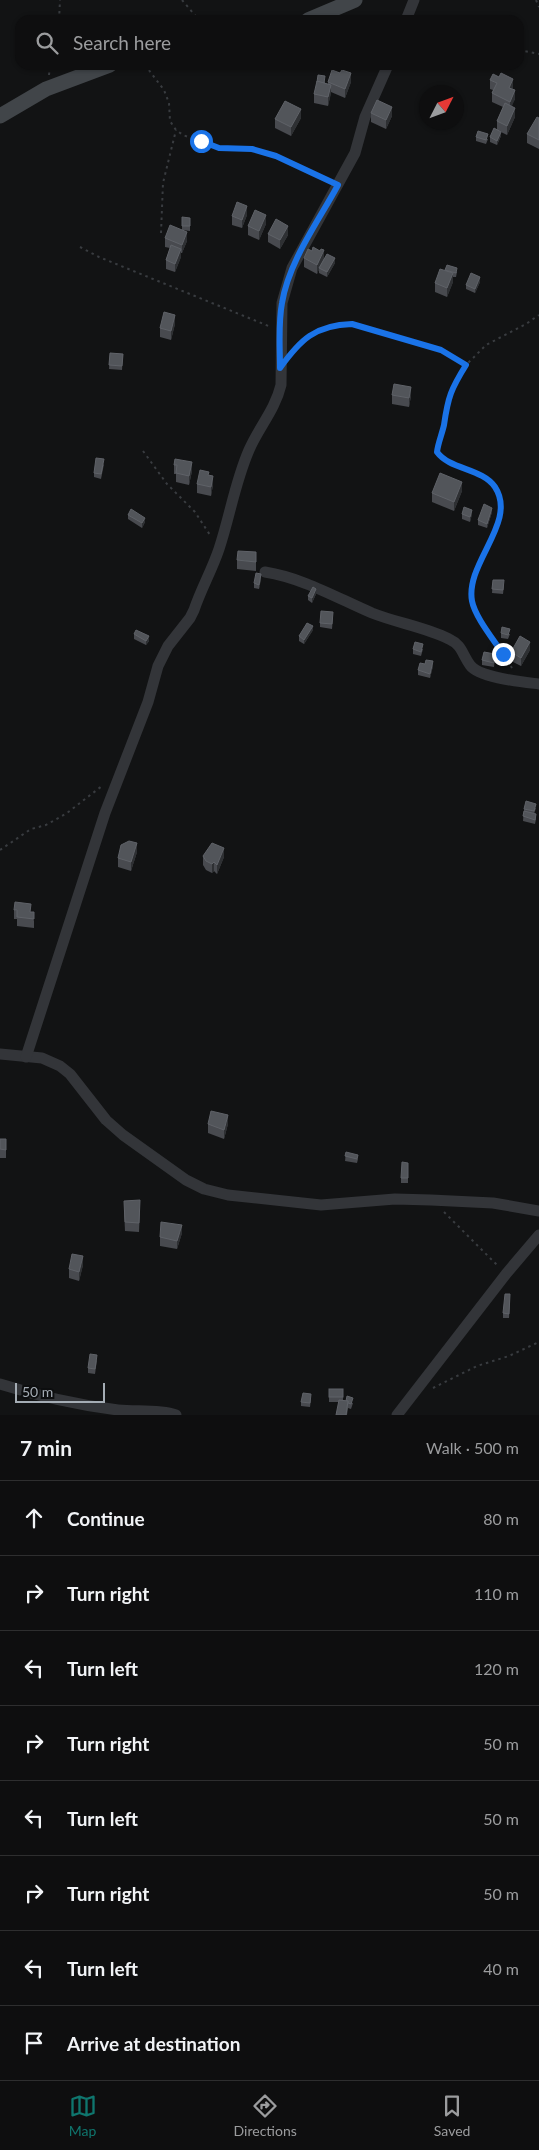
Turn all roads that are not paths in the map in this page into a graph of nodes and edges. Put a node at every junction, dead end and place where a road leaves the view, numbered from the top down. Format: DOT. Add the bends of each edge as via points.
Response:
graph roads {
  1 [pos="354,0"];
  2 [pos="414,0"];
  3 [pos="320,15"];
  4 [pos="408,15"];
  5 [pos="97,70"];
  6 [pos="386,70"];
  7 [pos="0,116"];
  8 [pos="265,572"];
  9 [pos="539,684"];
  10 [pos="0,1054"];
  11 [pos="26,1057"];
  12 [pos="539,1211"];
  13 [pos="539,1236"];
  14 [pos="0,1384"];
  15 [pos="176,1415"];
  16 [pos="397,1415"];
  1 -- 3 [label="main road"];
  2 -- 4 [label="street"];
  5 -- 7 [label="main road" via="46,89"];
  6 -- 11 [label="street" via="365,117 355,153 292,268 282,303 278,395 243,465 219,551 190,618 168,646 158,666 148,702 105,813"];
  8 -- 9 [label="street" via="285,575 372,612 450,639 475,669 501,678"];
  10 -- 11 [label="street"];
  11 -- 12 [label="street" via="42,1058 60,1066 123,1135 204,1189 228,1195 321,1205 395,1199 493,1204"];
  13 -- 16 [label="street"];
  14 -- 15 [label="street" via="61,1400 118,1410"];
}
